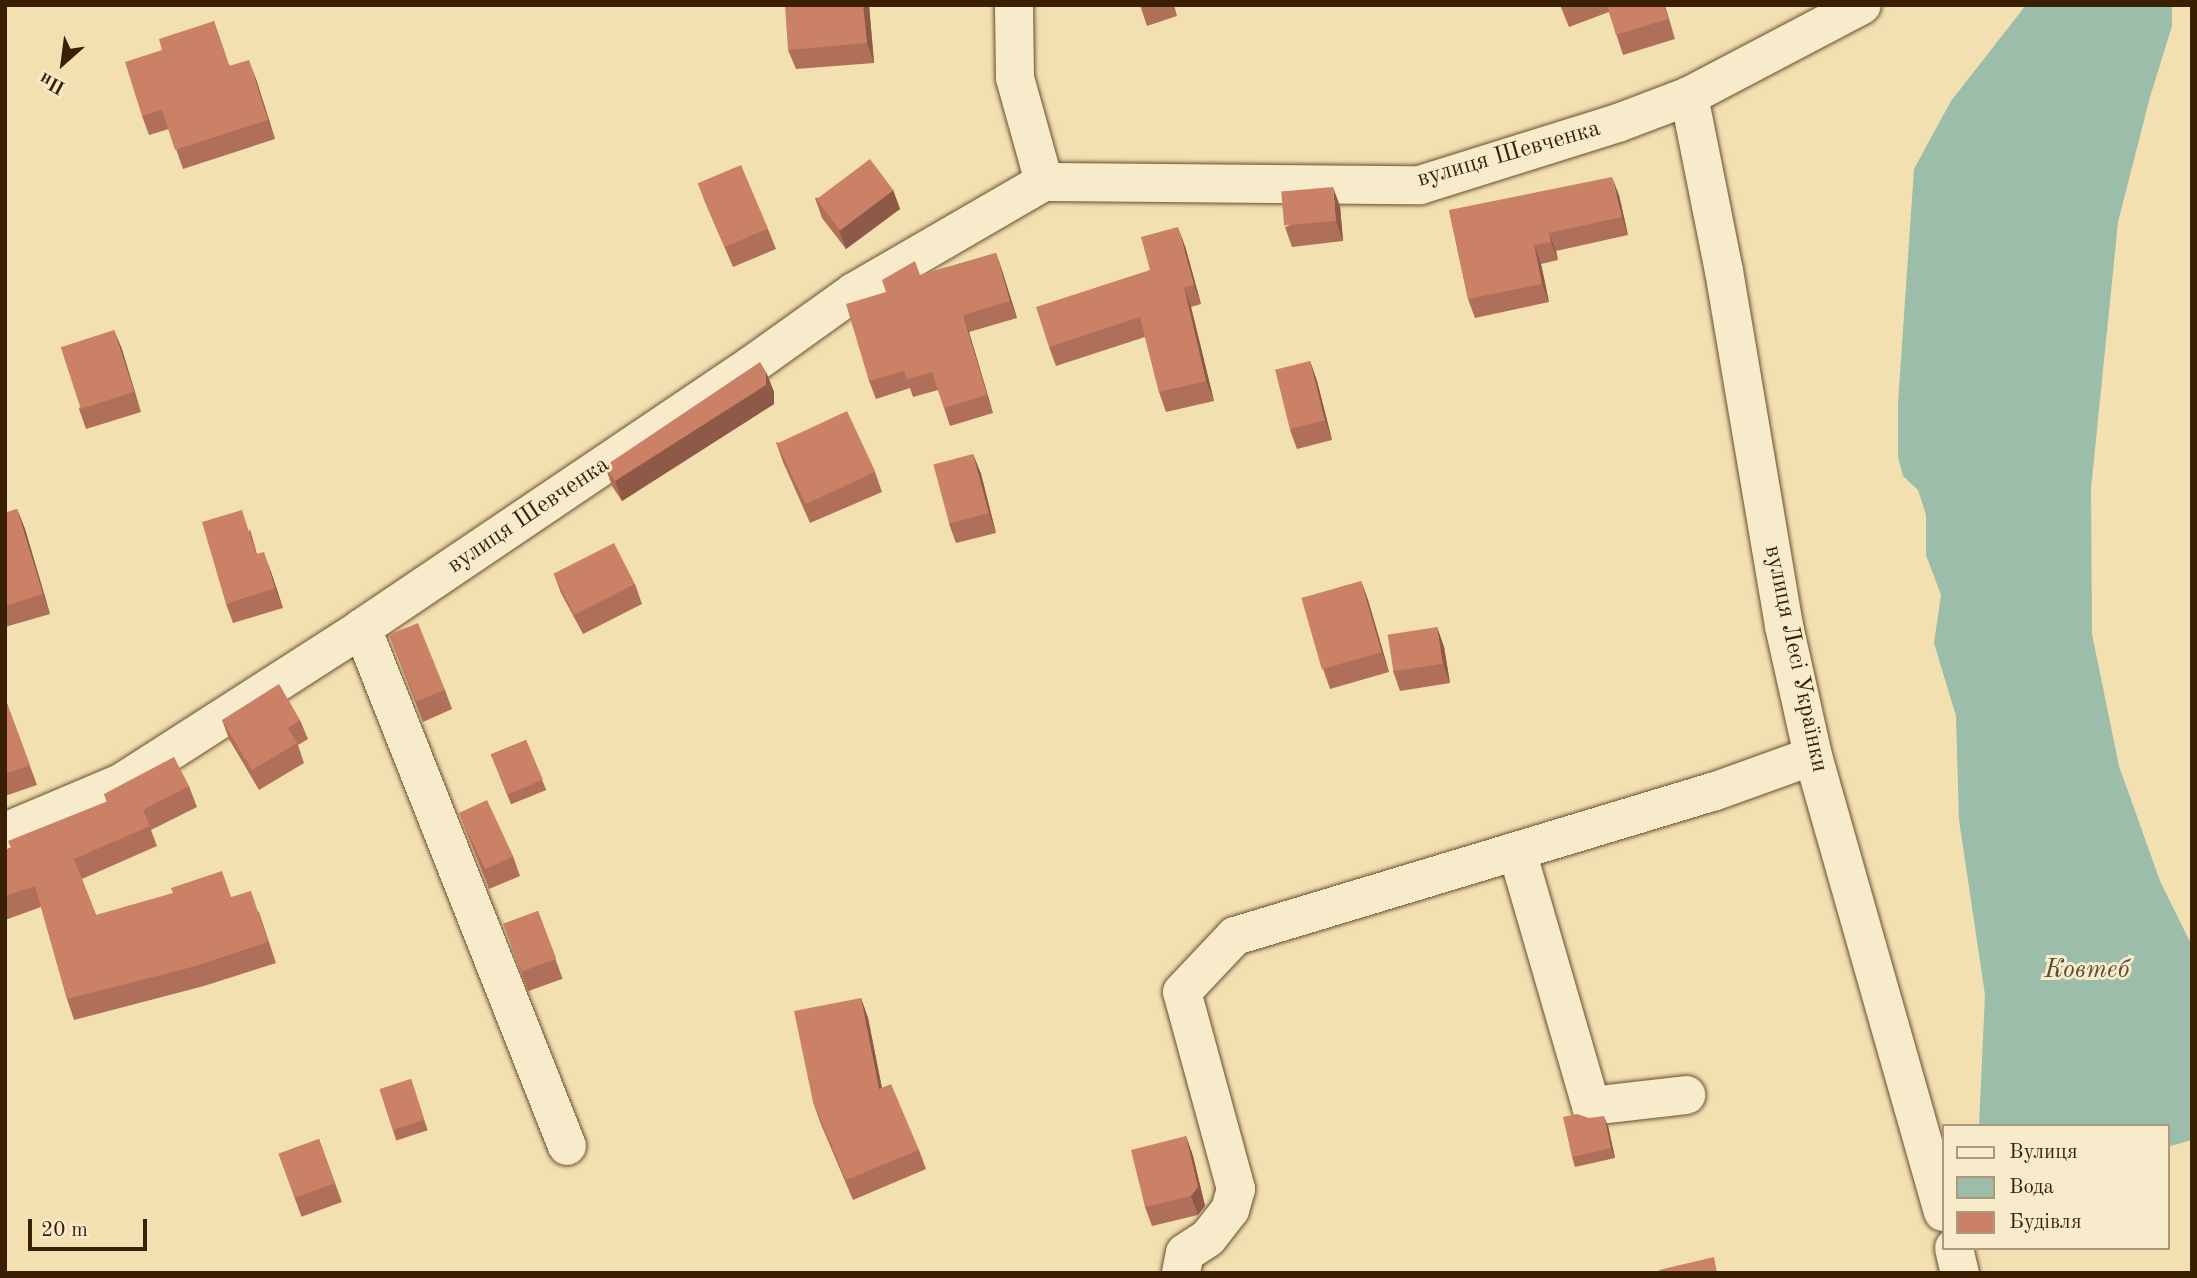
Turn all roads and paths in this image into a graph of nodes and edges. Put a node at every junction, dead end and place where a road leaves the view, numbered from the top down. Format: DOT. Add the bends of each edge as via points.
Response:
graph roads {
  1 [pos="1014,5"];
  2 [pos="1862,5"];
  3 [pos="1689,96"];
  4 [pos="1044,183"];
  5 [pos="362,628"];
  6 [pos="1813,756"];
  7 [pos="5,832"];
  8 [pos="1517,850"];
  9 [pos="1686,1095"];
  10 [pos="567,1146"];
  11 [pos="1941,1205"];
  12 [pos="1954,1250"];
  13 [pos="1181,1273"];
  14 [pos="1960,1273"];
  1 -- 4 [label="street" via="1015,78"];
  2 -- 3 [label="street, вулиця Шевченка"];
  3 -- 4 [label="street, вулиця Шевченка" via="1420,185"];
  3 -- 6 [label="street, вулиця Лесі Українки" via="1724,271 1784,626"];
  4 -- 5 [label="street, вулиця Шевченка" via="853,292"];
  5 -- 7 [label="street, вулиця Шевченка" via="121,783"];
  5 -- 10 [label="street"];
  6 -- 8 [label="street" via="1713,792"];
  6 -- 11 [label="street, вулиця Лесі Українки"];
  8 -- 9 [label="street" via="1591,1106"];
  8 -- 13 [label="street" via="1235,936 1182,992 1237,1189 1230,1210 1208,1238 1185,1253"];
  12 -- 14 [label="street"];
}
